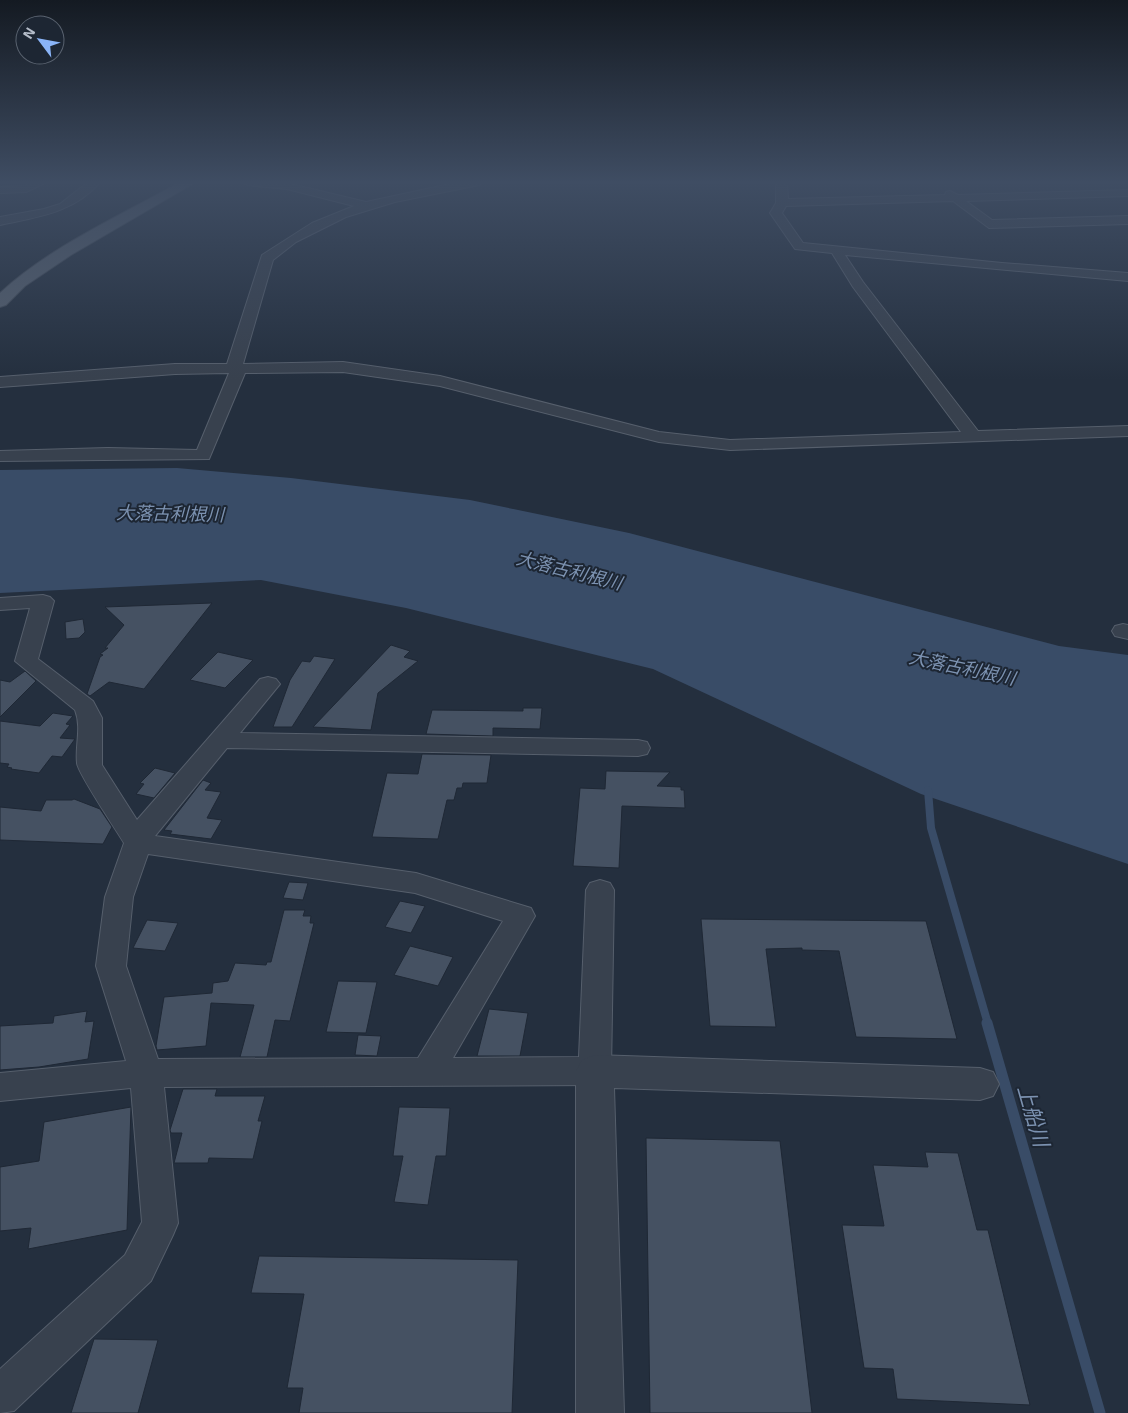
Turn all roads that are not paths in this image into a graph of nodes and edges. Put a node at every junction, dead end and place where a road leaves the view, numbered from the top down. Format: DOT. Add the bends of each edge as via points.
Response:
graph roads {
  1 [pos="73,248"];
  2 [pos="279,248"];
  3 [pos="816,248"];
  4 [pos="836,250"];
  5 [pos="1128,277"];
  6 [pos="0,302"];
  7 [pos="235,369"];
  8 [pos="0,382"];
  9 [pos="1128,431"];
  10 [pos="973,436"];
  11 [pos="0,456"];
  12 [pos="0,604"];
  13 [pos="268,684"];
  14 [pos="220,740"];
  15 [pos="638,748"];
  16 [pos="138,843"];
  17 [pos="600,890"];
  18 [pos="595,1071"];
  19 [pos="427,1072"];
  20 [pos="146,1073"];
  21 [pos="980,1084"];
  22 [pos="0,1087"];
  23 [pos="0,1397"];
  24 [pos="600,1413"];
  1 -- 6 [label="main road" via="20,283"];
  2 -- 7 [label="street" via="267,258"];
  3 -- 4 [label="street"];
  4 -- 5 [label="street"];
  4 -- 10 [label="street"];
  7 -- 8 [label="street" via="175,369"];
  7 -- 10 [label="street" via="343,367 440,381 659,437 701,444"];
  7 -- 11 [label="street" via="203,455"];
  9 -- 10 [label="street"];
  12 -- 16 [label="street" via="43,601 26,661 85,706 91,726 89,765"];
  13 -- 14 [label="street"];
  14 -- 15 [label="street"];
  14 -- 16 [label="street" via="146,827"];
  16 -- 19 [label="street" via="416,883 521,916"];
  16 -- 20 [label="street" via="119,897 111,966"];
  17 -- 18 [label="street"];
  18 -- 19 [label="street"];
  18 -- 21 [label="street"];
  18 -- 24 [label="street"];
  19 -- 20 [label="street"];
  20 -- 22 [label="street"];
  20 -- 23 [label="street" via="160,1223 138,1268"];
}
